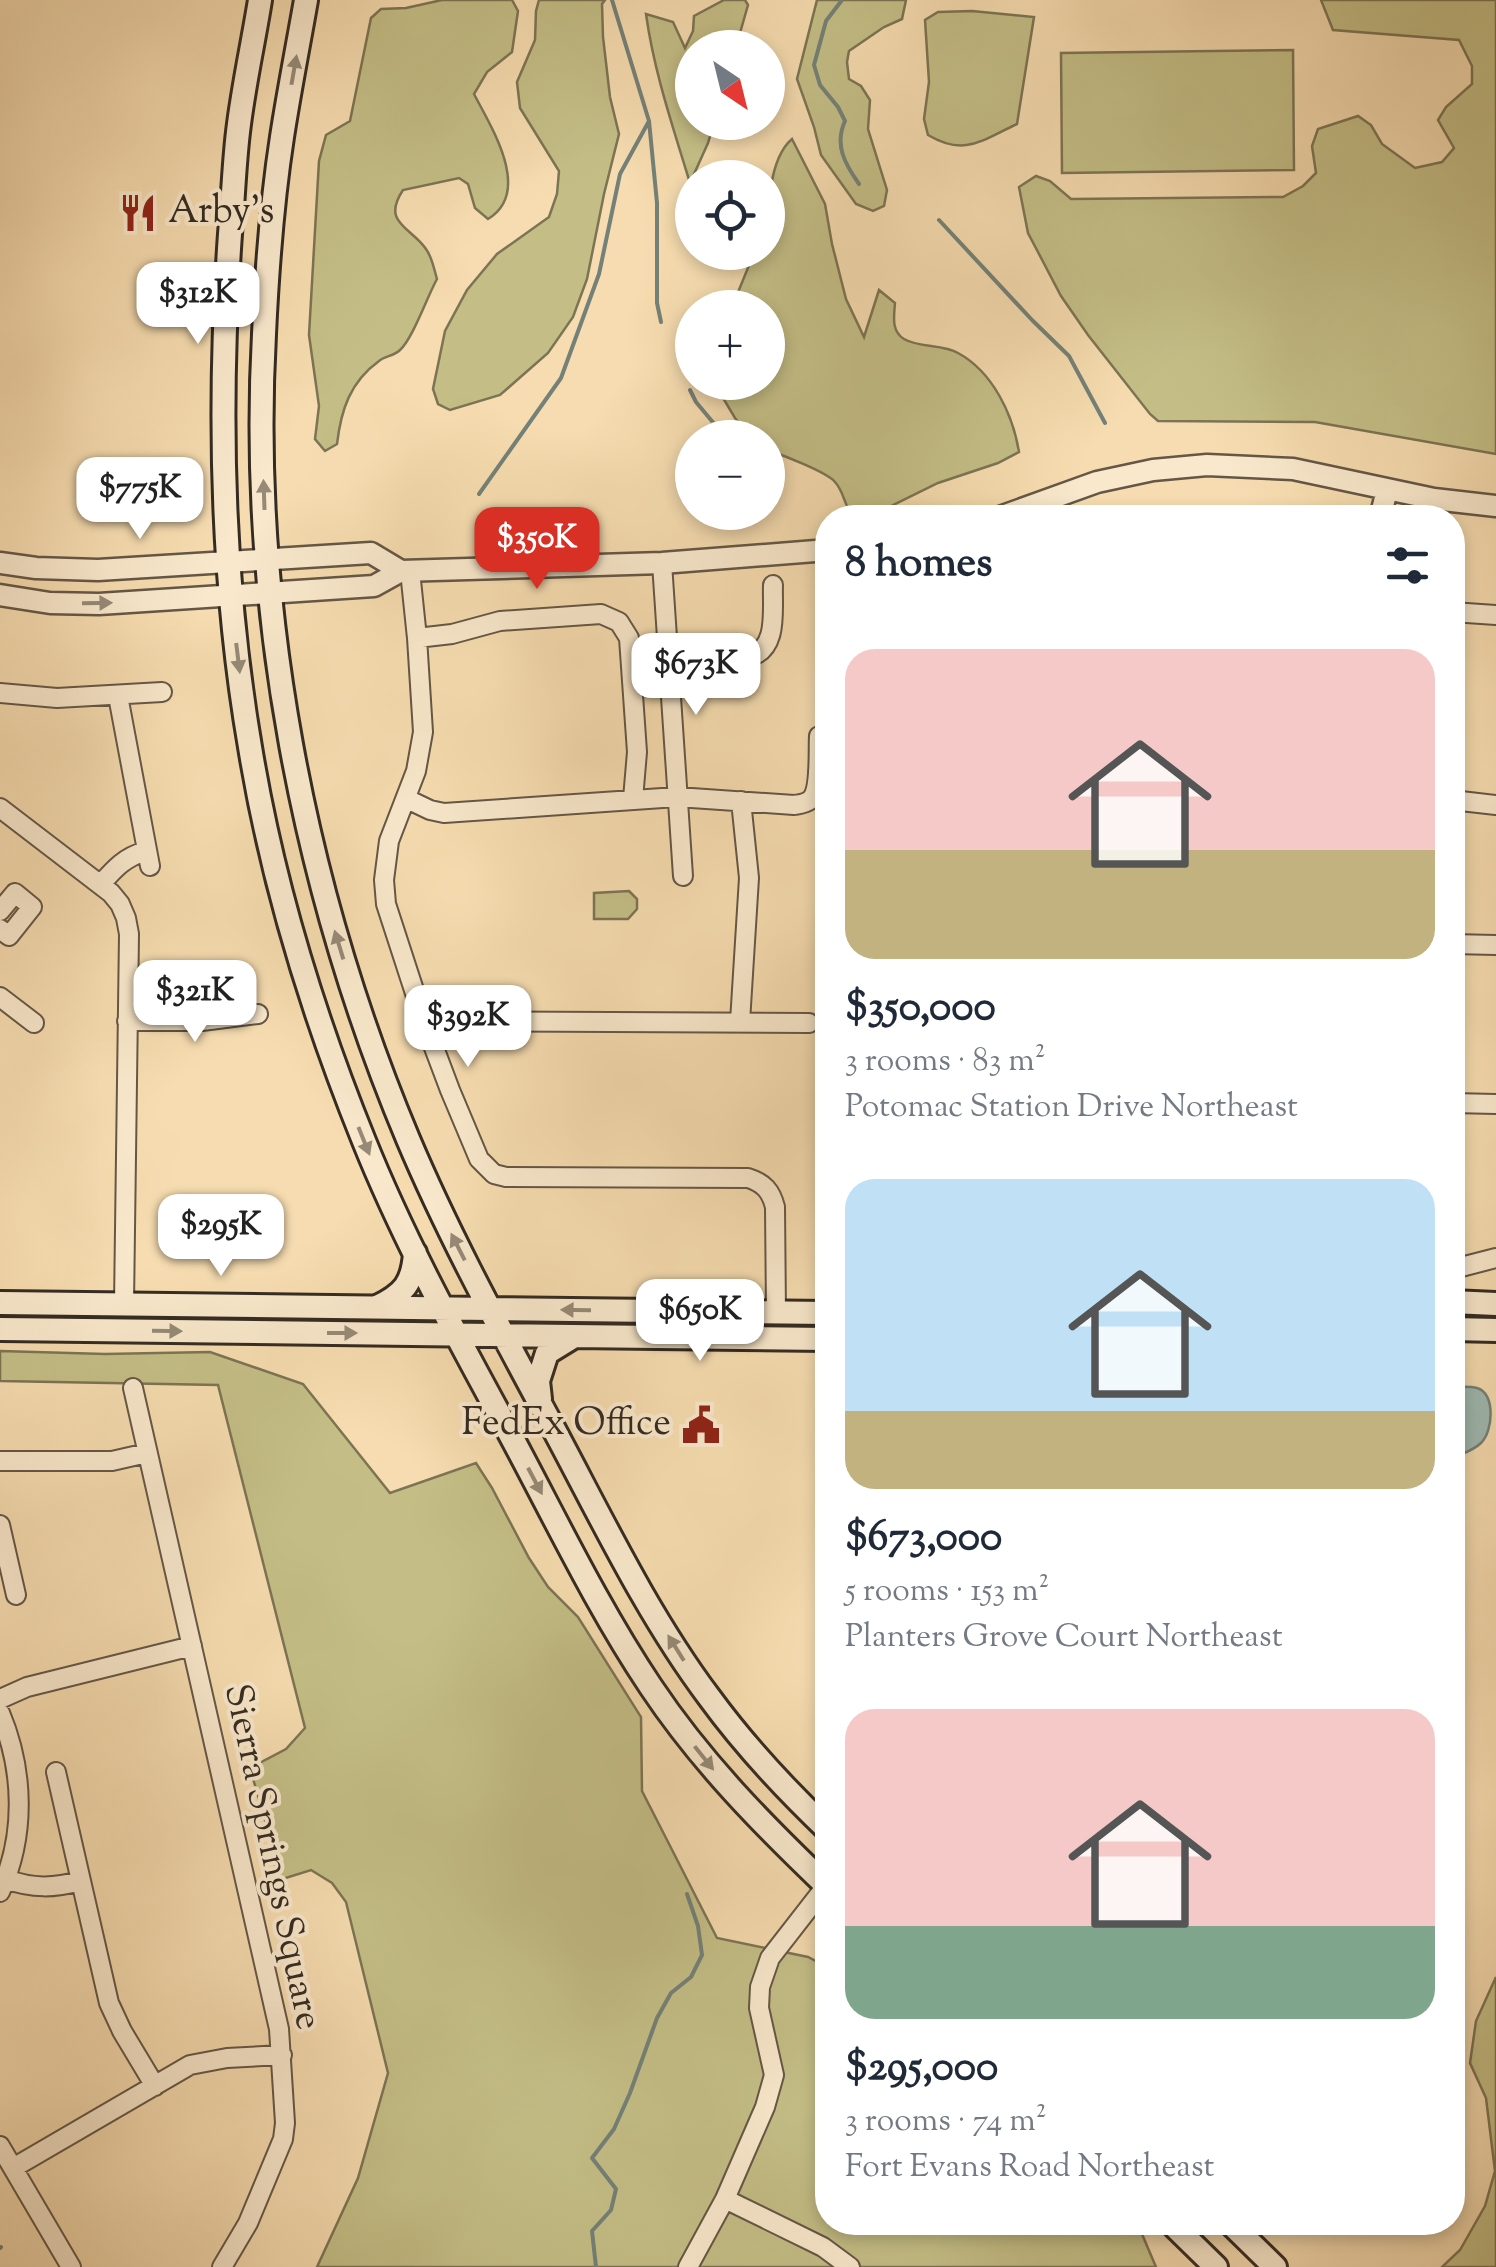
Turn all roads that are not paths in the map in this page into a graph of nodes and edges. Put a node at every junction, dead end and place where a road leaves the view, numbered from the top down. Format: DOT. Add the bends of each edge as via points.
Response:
graph roads {
  1 [pos="260,0"];
  2 [pos="306,0"];
  3 [pos="1387,490"];
  4 [pos="1034,505"];
  5 [pos="1383,505"];
  6 [pos="1496,506"];
  7 [pos="815,551"];
  8 [pos="266,558"];
  9 [pos="228,561"];
  10 [pos="0,563"];
  11 [pos="662,564"];
  12 [pos="406,571"];
  13 [pos="773,585"];
  14 [pos="270,592"];
  15 [pos="231,594"];
  16 [pos="0,595"];
  17 [pos="1465,613"];
  18 [pos="1496,616"];
  19 [pos="417,638"];
  20 [pos="667,651"];
  21 [pos="162,692"];
  22 [pos="0,693"];
  23 [pos="118,696"];
  24 [pos="815,792"];
  25 [pos="677,797"];
  26 [pos="633,798"];
  27 [pos="406,799"];
  28 [pos="740,801"];
  29 [pos="1465,801"];
  30 [pos="1496,805"];
  31 [pos="0,808"];
  32 [pos="683,876"];
  33 [pos="101,884"];
  34 [pos="0,912"];
  35 [pos="0,929"];
  36 [pos="1465,944"];
  37 [pos="1496,945"];
  38 [pos="0,997"];
  39 [pos="258,1014"];
  40 [pos="128,1021"];
  41 [pos="424,1021"];
  42 [pos="740,1022"];
  43 [pos="34,1023"];
  44 [pos="808,1024"];
  45 [pos="1465,1103"];
  46 [pos="1496,1104"];
  47 [pos="415,1253"];
  48 [pos="1496,1258"];
  49 [pos="1465,1265"];
  50 [pos="0,1302"];
  51 [pos="1465,1303"];
  52 [pos="124,1304"];
  53 [pos="1496,1304"];
  54 [pos="377,1307"];
  55 [pos="443,1308"];
  56 [pos="490,1308"];
  57 [pos="776,1312"];
  58 [pos="815,1313"];
  59 [pos="0,1328"];
  60 [pos="1465,1329"];
  61 [pos="1496,1330"];
  62 [pos="456,1333"];
  63 [pos="502,1334"];
  64 [pos="574,1336"];
  65 [pos="815,1339"];
  66 [pos="133,1388"];
  67 [pos="540,1402"];
  68 [pos="148,1453"];
  69 [pos="0,1461"];
  70 [pos="0,1525"];
  71 [pos="16,1595"];
  72 [pos="192,1646"];
  73 [pos="0,1699"];
  74 [pos="0,1713"];
  75 [pos="56,1772"];
  76 [pos="815,1817"];
  77 [pos="815,1875"];
  78 [pos="81,1881"];
  79 [pos="3,1885"];
  80 [pos="815,1902"];
  81 [pos="282,2055"];
  82 [pos="155,2086"];
  83 [pos="0,2146"];
  84 [pos="13,2168"];
  85 [pos="725,2199"];
  86 [pos="1183,2235"];
  87 [pos="1242,2235"];
  88 [pos="71,2267"];
  89 [pos="222,2267"];
  90 [pos="688,2267"];
  91 [pos="850,2267"];
  92 [pos="1216,2267"];
  93 [pos="1275,2267"];
  1 -- 9 [label="main road" via="238,132 226,297"];
  8 -- 2 [label="main road, one-way" via="263,340 282,140"];
  3 -- 4 [label="street" via="1293,469 1207,465 1110,478"];
  3 -- 5 [label="street"];
  3 -- 6 [label="street"];
  7 -- 11 [label="street"];
  8 -- 9 [label="street"];
  8 -- 12 [label="street" via="370,552"];
  8 -- 14 [label="main road"];
  9 -- 10 [label="street" via="98,570"];
  9 -- 15 [label="main road"];
  11 -- 12 [label="street"];
  11 -- 20 [label="street"];
  12 -- 14 [label="street" via="374,586"];
  12 -- 19 [label="street"];
  13 -- 20 [label="street" via="770,636 757,655"];
  14 -- 15 [label="street"];
  56 -- 14 [label="main road, one-way" via="408,1140 332,923 292,745"];
  16 -- 15 [label="street, one-way" via="99,604"];
  15 -- 47 [label="main road, one-way" via="252,762 306,978 365,1144"];
  17 -- 18 [label="street"];
  19 -- 26 [label="street" via="500,620 601,614 620,622 629,638 638,752"];
  19 -- 27 [label="street" via="423,732"];
  20 -- 25 [label="street"];
  21 -- 23 [label="street"];
  22 -- 23 [label="street"];
  23 -- 33 [label="street" via="148,859 128,857"];
  24 -- 28 [label="street" via="805,804"];
  25 -- 26 [label="street"];
  25 -- 28 [label="street"];
  25 -- 32 [label="street"];
  26 -- 27 [label="street" via="444,812"];
  27 -- 41 [label="street" via="388,841 384,880"];
  28 -- 42 [label="street" via="749,878"];
  29 -- 30 [label="street"];
  31 -- 33 [label="street"];
  33 -- 40 [label="street" via="126,918"];
  34 -- 35 [label="street" via="15,893 32,907 8,936"];
  36 -- 37 [label="street"];
  38 -- 43 [label="street"];
  39 -- 40 [label="street"];
  40 -- 52 [label="street"];
  41 -- 42 [label="street"];
  41 -- 57 [label="street" via="479,1159 494,1174 758,1181 775,1207"];
  42 -- 44 [label="street"];
  45 -- 46 [label="street"];
  47 -- 54 [label="main road" via="404,1290"];
  47 -- 55 [label="main road"];
  48 -- 49 [label="street"];
  50 -- 52 [label="main road"];
  51 -- 53 [label="main road"];
  52 -- 54 [label="main road"];
  52 -- 59 [label="main road" via="111,1316"];
  54 -- 55 [label="main road"];
  55 -- 56 [label="main road"];
  55 -- 62 [label="main road"];
  57 -- 56 [label="main road, one-way"];
  56 -- 63 [label="main road"];
  57 -- 58 [label="main road"];
  59 -- 62 [label="main road, one-way"];
  60 -- 61 [label="main road"];
  62 -- 63 [label="main road"];
  62 -- 77 [label="main road, one-way" via="651,1688 716,1773"];
  63 -- 64 [label="main road"];
  63 -- 67 [label="main road"];
  64 -- 65 [label="main road"];
  64 -- 67 [label="main road" via="547,1353"];
  66 -- 68 [label="street, Sierra Springs Square"];
  76 -- 67 [label="main road, one-way" via="754,1754 693,1674"];
  68 -- 69 [label="street" via="112,1461"];
  68 -- 72 [label="street, Sierra Springs Square"];
  70 -- 71 [label="street"];
  72 -- 73 [label="street"];
  72 -- 81 [label="street, Sierra Springs Square"];
  74 -- 79 [label="street" via="20,1807"];
  75 -- 78 [label="street"];
  78 -- 79 [label="street" via="55,1888"];
  78 -- 82 [label="street" via="109,2003"];
  80 -- 85 [label="street" via="770,1958 760,1987 774,2076"];
  81 -- 82 [label="street" via="205,2062"];
  81 -- 89 [label="street, Sierra Springs Square" via="283,2138"];
  82 -- 84 [label="street"];
  83 -- 84 [label="street"];
  84 -- 88 [label="street"];
  85 -- 90 [label="street"];
  85 -- 91 [label="street"];
  86 -- 92 [label="main road"];
  87 -- 93 [label="main road"];
}
